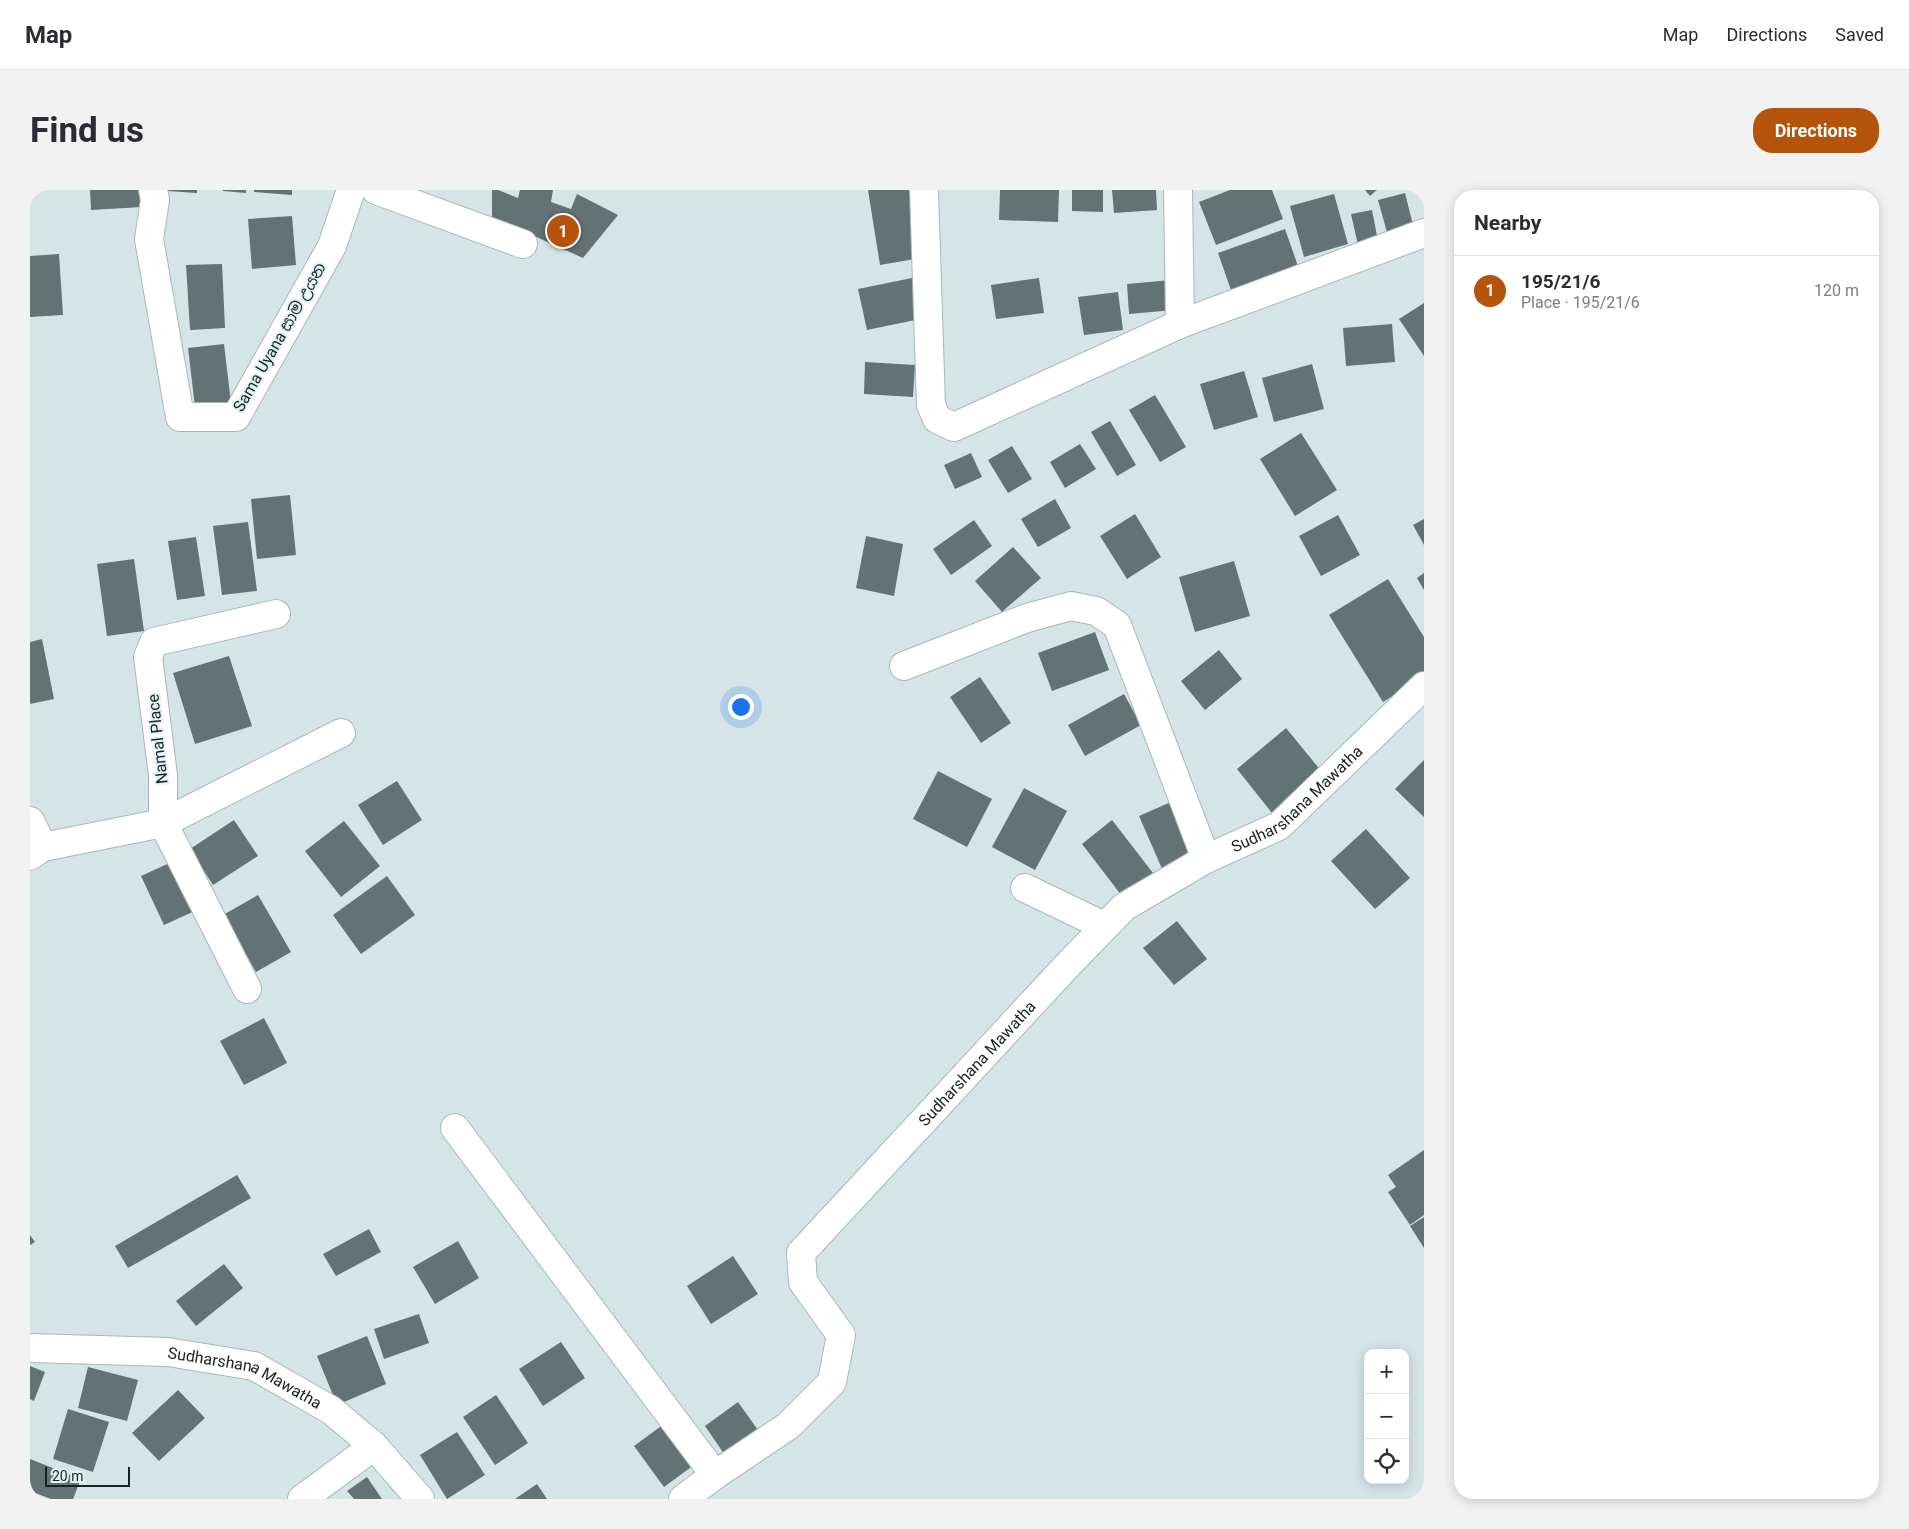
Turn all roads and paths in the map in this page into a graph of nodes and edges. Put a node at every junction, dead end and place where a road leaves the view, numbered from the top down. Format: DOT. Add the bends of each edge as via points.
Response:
graph roads {
  1 [pos="153,190"];
  2 [pos="351,190"];
  3 [pos="376,190"];
  4 [pos="924,190"];
  5 [pos="1178,190"];
  6 [pos="1424,234"];
  7 [pos="523,244"];
  8 [pos="1180,324"];
  9 [pos="276,614"];
  10 [pos="904,666"];
  11 [pos="1424,686"];
  12 [pos="341,733"];
  13 [pos="30,821"];
  14 [pos="163,823"];
  15 [pos="36,851"];
  16 [pos="1206,859"];
  17 [pos="1025,888"];
  18 [pos="1104,926"];
  19 [pos="247,989"];
  20 [pos="454,1128"];
  21 [pos="30,1348"];
  22 [pos="374,1446"];
  23 [pos="714,1475"];
  24 [pos="302,1499"];
  25 [pos="420,1499"];
  26 [pos="683,1499"];
  1 -- 2 [label="street, Sama Uyana සාම උයන" via="155,200 149,239 180,417 236,417 332,246"];
  3 -- 7 [label="street"];
  4 -- 8 [label="street" via="931,405 937,419 954,427"];
  5 -- 8 [label="street"];
  6 -- 8 [label="street"];
  9 -- 14 [label="street, Namal Place" via="154,642 148,656 163,775"];
  10 -- 16 [label="street" via="1026,618 1071,606 1096,611 1117,626"];
  11 -- 16 [label="street, Sudharshana Mawatha" via="1279,826"];
  12 -- 14 [label="street"];
  13 -- 15 [label="street"];
  14 -- 15 [label="street"];
  14 -- 19 [label="street"];
  16 -- 18 [label="street, Sudharshana Mawatha" via="1124,907"];
  17 -- 18 [label="street"];
  18 -- 23 [label="street, Sudharshana Mawatha" via="801,1253 803,1282 841,1334 832,1382 788,1426"];
  20 -- 23 [label="street"];
  21 -- 22 [label="street, Sudharshana Mawatha" via="168,1352 254,1366 331,1410"];
  22 -- 24 [label="street"];
  22 -- 25 [label="street, Sudharshana Mawatha"];
  23 -- 26 [label="street, Sudharshana Mawatha"];
}
